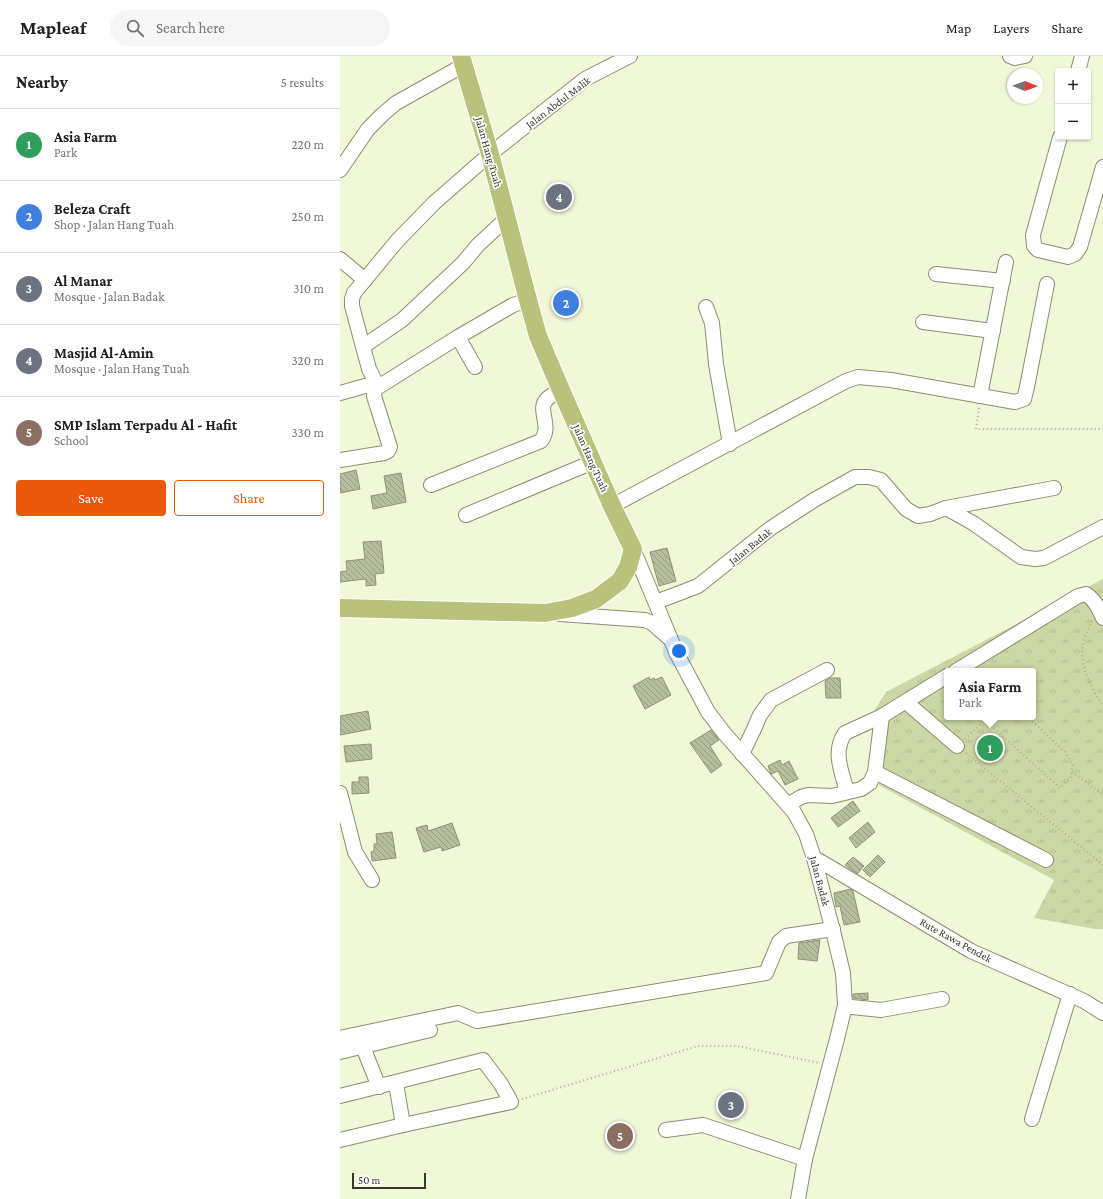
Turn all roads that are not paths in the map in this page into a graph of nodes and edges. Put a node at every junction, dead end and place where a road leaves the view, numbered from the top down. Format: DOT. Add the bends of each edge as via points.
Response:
graph roads {
  1 [pos="630,56"];
  2 [pos="1010,56"];
  3 [pos="1025,56"];
  4 [pos="1082,56"];
  5 [pos="462,60"];
  6 [pos="1079,68"];
  7 [pos="1059,140"];
  8 [pos="490,154"];
  9 [pos="1103,167"];
  10 [pos="340,170"];
  11 [pos="507,218"];
  12 [pos="340,259"];
  13 [pos="1006,262"];
  14 [pos="936,274"];
  15 [pos="365,280"];
  16 [pos="1003,281"];
  17 [pos="1047,284"];
  18 [pos="528,300"];
  19 [pos="706,307"];
  20 [pos="923,322"];
  21 [pos="993,331"];
  22 [pos="458,337"];
  23 [pos="364,346"];
  24 [pos="475,367"];
  25 [pos="376,388"];
  26 [pos="561,390"];
  27 [pos="340,393"];
  28 [pos="980,396"];
  29 [pos="730,444"];
  30 [pos="340,460"];
  31 [pos="593,462"];
  32 [pos="431,485"];
  33 [pos="1054,488"];
  34 [pos="612,506"];
  35 [pos="946,508"];
  36 [pos="466,515"];
  37 [pos="1103,528"];
  38 [pos="633,549"];
  39 [pos="656,602"];
  40 [pos="340,608"];
  41 [pos="1101,612"];
  42 [pos="545,613"];
  43 [pos="671,639"];
  44 [pos="961,668"];
  45 [pos="827,670"];
  46 [pos="944,678"];
  47 [pos="906,702"];
  48 [pos="882,716"];
  49 [pos="957,746"];
  50 [pos="742,754"];
  51 [pos="875,772"];
  52 [pos="847,792"];
  53 [pos="340,793"];
  54 [pos="788,805"];
  55 [pos="814,858"];
  56 [pos="1046,860"];
  57 [pos="372,880"];
  58 [pos="833,928"];
  59 [pos="1070,994"];
  60 [pos="942,998"];
  61 [pos="844,1005"];
  62 [pos="1103,1013"];
  63 [pos="430,1030"];
  64 [pos="340,1038"];
  65 [pos="363,1047"];
  66 [pos="340,1052"];
  67 [pos="396,1083"];
  68 [pos="378,1087"];
  69 [pos="340,1096"];
  70 [pos="1032,1119"];
  71 [pos="403,1125"];
  72 [pos="666,1130"];
  73 [pos="340,1140"];
  74 [pos="805,1159"];
  75 [pos="798,1199"];
  1 -- 8 [label="street, Jalan Abdul Malik" via="585,79"];
  2 -- 3 [label="street"];
  4 -- 6 [label="street"];
  5 -- 8 [label="main road, Jalan Hang Tuah"];
  5 -- 10 [label="street" via="383,114 368,129"];
  7 -- 9 [label="street" via="1033,235 1034,246 1038,250 1068,257 1075,254 1080,247"];
  8 -- 11 [label="main road, Jalan Hang Tuah"];
  8 -- 15 [label="street, Jalan Abdul Malik" via="402,235"];
  11 -- 18 [label="main road, Jalan Hang Tuah"];
  11 -- 23 [label="street" via="402,320"];
  12 -- 15 [label="street"];
  13 -- 16 [label="street"];
  14 -- 16 [label="street"];
  15 -- 23 [label="street, Jalan Abdul Malik" via="352,299"];
  16 -- 21 [label="street"];
  17 -- 28 [label="street" via="1024,399 1015,402"];
  18 -- 22 [label="street" via="513,305"];
  18 -- 26 [label="main road, Jalan Hang Tuah" via="538,336"];
  19 -- 29 [label="street" via="712,323 716,364"];
  20 -- 21 [label="street"];
  21 -- 28 [label="street"];
  22 -- 24 [label="street"];
  22 -- 25 [label="street"];
  23 -- 25 [label="street, Jalan Abdul Malik"];
  25 -- 27 [label="street" via="365,386"];
  25 -- 30 [label="street, Jalan Abdul Malik" via="374,396 390,447 388,451 384,454"];
  26 -- 31 [label="main road, Jalan Hang Tuah"];
  26 -- 32 [label="street" via="546,399 543,407 546,428 541,441"];
  28 -- 29 [label="street" via="891,380 858,377 846,381"];
  29 -- 34 [label="street"];
  31 -- 34 [label="main road, Jalan Hang Tuah"];
  31 -- 36 [label="street"];
  33 -- 35 [label="street, Jalan Badak"];
  34 -- 38 [label="main road, Jalan Hang Tuah"];
  35 -- 37 [label="street" via="973,523 1021,557 1035,559 1044,558"];
  35 -- 39 [label="street, Jalan Badak" via="918,516 906,509 881,480 855,477 771,528 698,586"];
  38 -- 39 [label="street, Jalan Badak"];
  38 -- 42 [label="main road" via="628,567 620,581 596,599 572,608"];
  39 -- 43 [label="street, Jalan Badak"];
  40 -- 42 [label="main road"];
  41 -- 44 [label="street" via="1091,597 1086,594 1078,596"];
  42 -- 43 [label="street" via="645,620"];
  43 -- 50 [label="street, Jalan Badak" via="708,712"];
  45 -- 50 [label="street" via="771,700 760,715"];
  46 -- 47 [label="street"];
  47 -- 48 [label="street"];
  47 -- 49 [label="street"];
  48 -- 51 [label="street"];
  48 -- 52 [label="street" via="844,732 841,738 838,755"];
  50 -- 54 [label="street, Jalan Badak"];
  51 -- 52 [label="street" via="870,783 861,789"];
  51 -- 56 [label="street"];
  52 -- 54 [label="street" via="832,796 808,795"];
  53 -- 57 [label="street" via="355,852"];
  54 -- 55 [label="street, Jalan Badak" via="806,834"];
  55 -- 58 [label="street, Jalan Badak"];
  55 -- 59 [label="street, Rute Rawa Pendek" via="971,951"];
  58 -- 61 [label="street, Jalan Badak" via="843,973"];
  58 -- 64 [label="street" via="786,936 779,942 766,973 477,1021 458,1013"];
  59 -- 62 [label="street, Rute Rawa Pendek"];
  59 -- 70 [label="street"];
  60 -- 61 [label="street" via="881,1010"];
  61 -- 74 [label="street, Jalan Badak"];
  63 -- 65 [label="street"];
  65 -- 66 [label="street"];
  65 -- 68 [label="street"];
  67 -- 68 [label="street"];
  67 -- 71 [label="street"];
  67 -- 71 [label="street" via="483,1060 511,1102"];
  68 -- 69 [label="street"];
  71 -- 73 [label="street"];
  72 -- 74 [label="street" via="703,1125"];
  74 -- 75 [label="street, Jalan Badak"];
}
